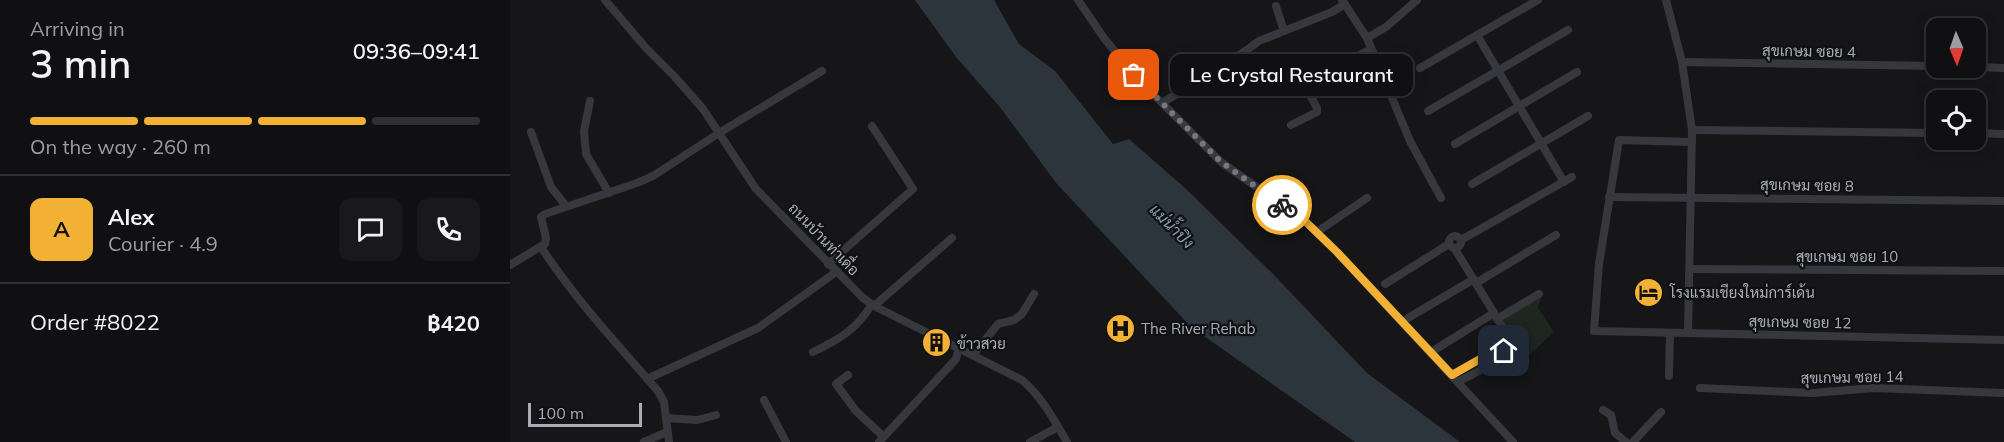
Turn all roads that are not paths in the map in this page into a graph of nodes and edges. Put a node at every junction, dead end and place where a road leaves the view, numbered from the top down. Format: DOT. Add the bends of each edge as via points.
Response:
graph roads {
  1 [pos="605,0"];
  2 [pos="1078,0"];
  3 [pos="1417,0"];
  4 [pos="1538,0"];
  5 [pos="1666,0"];
  6 [pos="1344,2"];
  7 [pos="1276,6"];
  8 [pos="1568,30"];
  9 [pos="1284,31"];
  10 [pos="1477,35"];
  11 [pos="1367,38"];
  12 [pos="1371,49"];
  13 [pos="1244,52"];
  14 [pos="1682,62"];
  15 [pos="1926,66"];
  16 [pos="1986,67"];
  17 [pos="1420,68"];
  18 [pos="2004,68"];
  19 [pos="1498,70"];
  20 [pos="822,71"];
  21 [pos="1577,72"];
  22 [pos="1305,86"];
  23 [pos="590,101"];
  24 [pos="1162,103"];
  25 [pos="1519,106"];
  26 [pos="1428,111"];
  27 [pos="1588,116"];
  28 [pos="1291,125"];
  29 [pos="872,126"];
  30 [pos="1692,130"];
  31 [pos="531,132"];
  32 [pos="719,133"];
  33 [pos="1926,133"];
  34 [pos="1986,133"];
  35 [pos="2004,134"];
  36 [pos="1692,142"];
  37 [pos="1541,143"];
  38 [pos="1455,144"];
  39 [pos="1572,177"];
  40 [pos="1564,182"];
  41 [pos="1472,184"];
  42 [pos="609,193"];
  43 [pos="1609,197"];
  44 [pos="1367,198"];
  45 [pos="1441,198"];
  46 [pos="1691,198"];
  47 [pos="2004,201"];
  48 [pos="566,206"];
  49 [pos="1317,232"];
  50 [pos="1556,236"];
  51 [pos="952,238"];
  52 [pos="1452,246"];
  53 [pos="541,247"];
  54 [pos="828,264"];
  55 [pos="510,265"];
  56 [pos="1690,269"];
  57 [pos="2004,271"];
  58 [pos="836,272"];
  59 [pos="1475,281"];
  60 [pos="1385,284"];
  61 [pos="1034,294"];
  62 [pos="1539,294"];
  63 [pos="873,305"];
  64 [pos="1496,316"];
  65 [pos="1408,318"];
  66 [pos="1670,333"];
  67 [pos="1689,333"];
  68 [pos="2004,340"];
  69 [pos="959,348"];
  70 [pos="1436,349"];
  71 [pos="813,352"];
  72 [pos="973,355"];
  73 [pos="849,375"];
  74 [pos="1669,376"];
  75 [pos="647,379"];
  76 [pos="1455,379"];
  77 [pos="1700,388"];
  78 [pos="2004,393"];
  79 [pos="764,400"];
  80 [pos="1603,410"];
  81 [pos="1661,412"];
  82 [pos="716,415"];
  83 [pos="666,418"];
  84 [pos="1058,427"];
  85 [pos="667,432"];
  86 [pos="881,439"];
  87 [pos="644,442"];
  88 [pos="669,442"];
  89 [pos="786,442"];
  90 [pos="1030,442"];
  91 [pos="1067,442"];
  92 [pos="1513,442"];
  93 [pos="1626,442"];
  94 [pos="1633,442"];
  1 -- 32 [label="street, ถนนบ้านท่าเดื่อ" via="696,101"];
  2 -- 24 [label="street" via="1134,75"];
  3 -- 11 [label="street"];
  4 -- 10 [label="street"];
  5 -- 14 [label="street"];
  6 -- 9 [label="street" via="1332,12"];
  6 -- 11 [label="street"];
  7 -- 9 [label="street"];
  8 -- 19 [label="street"];
  9 -- 13 [label="street"];
  10 -- 17 [label="street"];
  10 -- 19 [label="street"];
  11 -- 12 [label="street"];
  12 -- 22 [label="street"];
  12 -- 45 [label="street" via="1410,141"];
  13 -- 22 [label="street" via="1260,66"];
  13 -- 24 [label="street"];
  14 -- 15 [label="street, สุขเกษม ซอย 4"];
  14 -- 30 [label="street"];
  16 -- 18 [label="street"];
  19 -- 25 [label="street"];
  19 -- 26 [label="street"];
  20 -- 32 [label="street"];
  21 -- 25 [label="street"];
  22 -- 28 [label="street" via="1317,112"];
  23 -- 42 [label="street" via="584,131 586,154"];
  24 -- 49 [label="street" via="1221,162"];
  25 -- 37 [label="street"];
  25 -- 38 [label="street"];
  27 -- 37 [label="street"];
  29 -- 54 [label="street" via="913,189"];
  30 -- 33 [label="street"];
  30 -- 36 [label="street"];
  31 -- 48 [label="street" via="551,187"];
  32 -- 42 [label="street" via="653,176"];
  32 -- 54 [label="street, ถนนบ้านท่าเดื่อ" via="756,189"];
  34 -- 35 [label="street"];
  36 -- 43 [label="street" via="1619,140"];
  36 -- 46 [label="street"];
  37 -- 40 [label="street"];
  37 -- 41 [label="street"];
  39 -- 40 [label="street"];
  40 -- 52 [label="street" via="1461,240 1454,236 1450,239"];
  42 -- 48 [label="street"];
  43 -- 46 [label="street, สุขเกษม ซอย 8"];
  43 -- 66 [label="street, สุขเกษม ซอย 12" via="1594,331"];
  44 -- 49 [label="street"];
  46 -- 47 [label="street, สุขเกษม ซอย 8"];
  46 -- 56 [label="street"];
  48 -- 53 [label="street" via="541,217 546,238"];
  49 -- 76 [label="street"];
  50 -- 59 [label="street"];
  51 -- 63 [label="street"];
  52 -- 59 [label="street"];
  52 -- 60 [label="street"];
  53 -- 55 [label="street"];
  53 -- 75 [label="street" via="600,327"];
  54 -- 58 [label="street, ถนนบ้านท่าเดื่อ"];
  56 -- 57 [label="street, สุขเกษม ซอย 10"];
  56 -- 67 [label="street"];
  58 -- 63 [label="street, ถนนบ้านท่าเดื่อ"];
  58 -- 75 [label="street" via="758,328"];
  59 -- 64 [label="street"];
  59 -- 65 [label="street"];
  61 -- 72 [label="street" via="1022,314 998,324"];
  62 -- 64 [label="street"];
  63 -- 69 [label="street, ถนนบ้านท่าเดื่อ"];
  63 -- 71 [label="street" via="837,341"];
  64 -- 70 [label="street"];
  64 -- 76 [label="street" via="1509,344 1501,357"];
  66 -- 67 [label="street, สุขเกษม ซอย 12"];
  66 -- 74 [label="street"];
  67 -- 68 [label="street, สุขเกษม ซอย 12"];
  69 -- 72 [label="street, ถนนบ้านท่าเดื่อ"];
  69 -- 86 [label="street" via="956,359"];
  72 -- 84 [label="street, ถนนบ้านท่าเดื่อ" via="1028,385"];
  73 -- 86 [label="street" via="836,384"];
  75 -- 83 [label="street" via="664,402"];
  76 -- 92 [label="street"];
  77 -- 78 [label="street, สุขเกษม ซอย 14" via="1813,393 1874,388"];
  79 -- 89 [label="street"];
  80 -- 93 [label="street" via="1611,415 1615,433"];
  81 -- 94 [label="street"];
  82 -- 83 [label="street" via="697,420"];
  83 -- 85 [label="street"];
  84 -- 90 [label="street"];
  84 -- 91 [label="street, ถนนบ้านท่าเดื่อ"];
  85 -- 87 [label="street"];
  85 -- 88 [label="street"];
}
